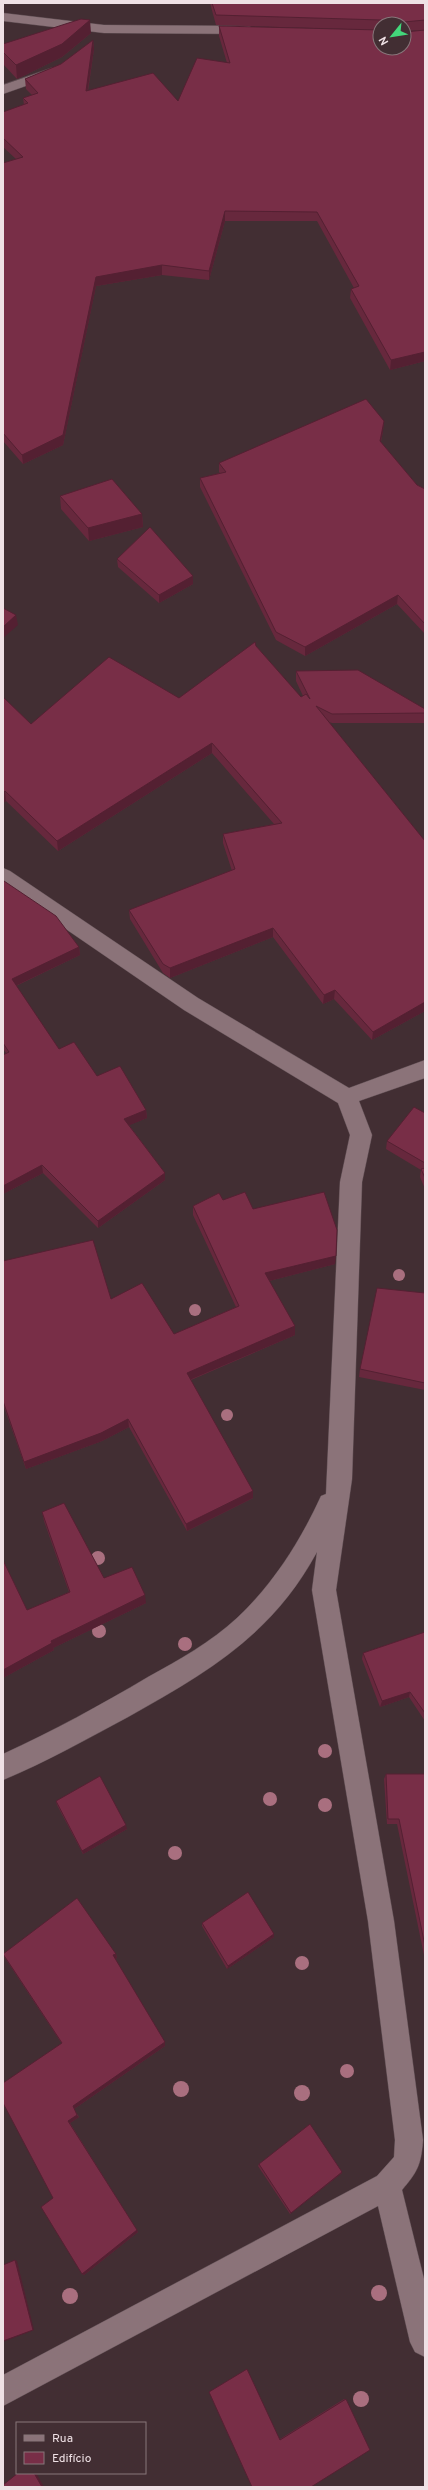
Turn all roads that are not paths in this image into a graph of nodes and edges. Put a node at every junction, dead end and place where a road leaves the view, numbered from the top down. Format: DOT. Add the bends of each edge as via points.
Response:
graph roads {
  1 [pos="3,17"];
  2 [pos="104,29"];
  3 [pos="260,30"];
  4 [pos="95,40"];
  5 [pos="66,66"];
  6 [pos="3,90"];
  7 [pos="3,876"];
  8 [pos="425,1070"];
  9 [pos="347,1097"];
  10 [pos="340,1479"];
  11 [pos="3,1767"];
  12 [pos="387,2186"];
  13 [pos="425,2342"];
  14 [pos="3,2391"];
  1 -- 2 [label="street"];
  2 -- 3 [label="street"];
  2 -- 4 [label="street"];
  5 -- 6 [label="street"];
  7 -- 9 [label="street" via="184,1000"];
  8 -- 9 [label="street"];
  9 -- 10 [label="street" via="361,1136 351,1182"];
  10 -- 11 [label="street" via="317,1533 293,1572 254,1618 205,1658 160,1685 63,1740"];
  10 -- 12 [label="street" via="324,1590 381,1921 409,2140 407,2163"];
  12 -- 13 [label="street"];
  12 -- 14 [label="street"];
}
